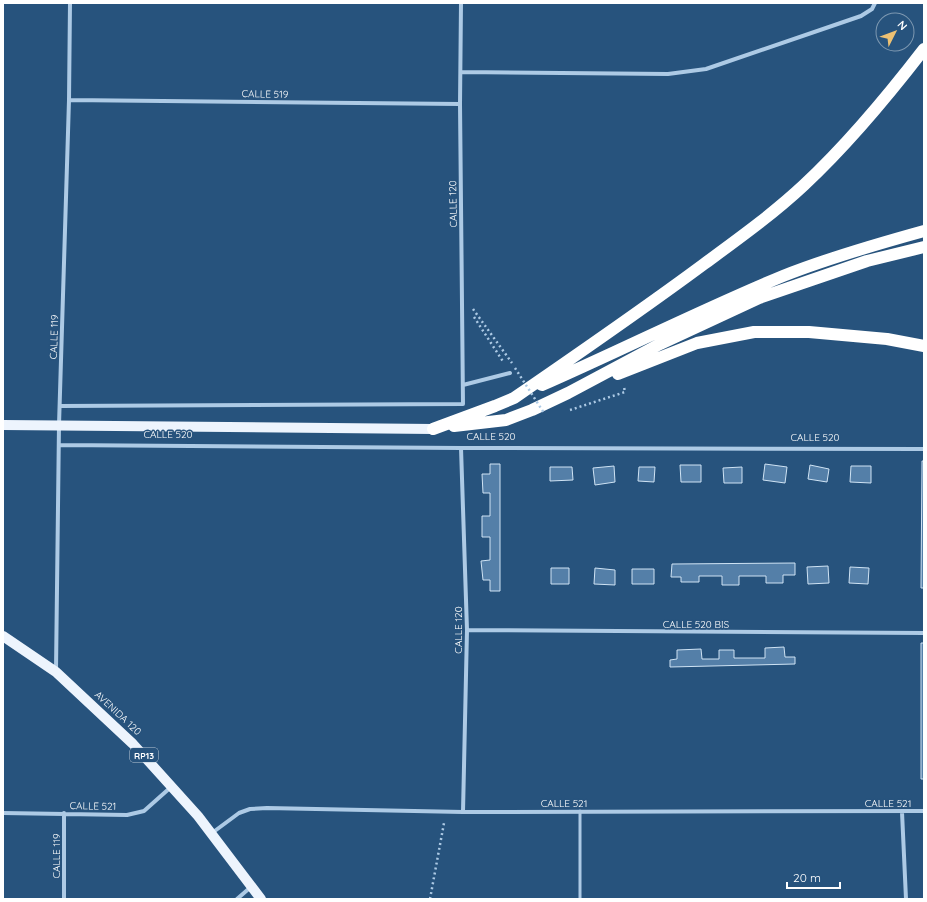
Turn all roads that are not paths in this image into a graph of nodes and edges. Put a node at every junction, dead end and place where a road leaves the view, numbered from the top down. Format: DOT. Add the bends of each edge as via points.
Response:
graph roads {
  1 [pos="70,3"];
  2 [pos="461,3"];
  3 [pos="875,3"];
  4 [pos="924,49"];
  5 [pos="461,72"];
  6 [pos="69,100"];
  7 [pos="460,104"];
  8 [pos="924,230"];
  9 [pos="924,247"];
  10 [pos="924,346"];
  11 [pos="510,373"];
  12 [pos="463,385"];
  13 [pos="568,393"];
  14 [pos="514,398"];
  15 [pos="60,406"];
  16 [pos="3,425"];
  17 [pos="59,425"];
  18 [pos="433,429"];
  19 [pos="59,445"];
  20 [pos="462,448"];
  21 [pos="924,448"];
  22 [pos="467,630"];
  23 [pos="924,633"];
  24 [pos="3,636"];
  25 [pos="56,672"];
  26 [pos="172,786"];
  27 [pos="580,811"];
  28 [pos="924,811"];
  29 [pos="463,812"];
  30 [pos="902,812"];
  31 [pos="3,813"];
  32 [pos="64,813"];
  33 [pos="212,834"];
  34 [pos="252,885"];
  35 [pos="64,899"];
  36 [pos="237,899"];
  37 [pos="261,899"];
  38 [pos="580,899"];
  39 [pos="906,899"];
  1 -- 6 [label="street, CALLE 119"];
  2 -- 5 [label="street, CALLE 120"];
  3 -- 5 [label="street" via="872,9 861,16 706,69 668,74"];
  4 -- 14 [label="highway" via="853,136 804,186 753,228 645,308"];
  5 -- 7 [label="street, CALLE 120"];
  6 -- 7 [label="street, CALLE 519"];
  6 -- 15 [label="street, CALLE 119"];
  7 -- 12 [label="street, CALLE 120"];
  8 -- 14 [label="highway" via="784,276 705,309"];
  9 -- 13 [label="highway" via="867,261 759,298 660,344"];
  10 -- 13 [label="highway" via="887,339 809,332 754,332 697,343"];
  11 -- 12 [label="street"];
  12 -- 15 [label="street, CALLE 120" via="463,404"];
  13 -- 18 [label="highway" via="506,420"];
  14 -- 18 [label="highway"];
  15 -- 17 [label="street, CALLE 119"];
  16 -- 17 [label="main road, CALLE 520"];
  17 -- 18 [label="main road, CALLE 520"];
  17 -- 19 [label="street, CALLE 119"];
  19 -- 20 [label="street, CALLE 520"];
  19 -- 25 [label="street, CALLE 119"];
  20 -- 21 [label="street, CALLE 520"];
  20 -- 22 [label="street, CALLE 120"];
  22 -- 23 [label="street, CALLE 520 BIS"];
  22 -- 29 [label="street, CALLE 120"];
  24 -- 25 [label="main road, AVENIDA 120 / RP13"];
  25 -- 26 [label="main road, AVENIDA 120 / RP13" via="134,744"];
  26 -- 32 [label="street, CALLE 521" via="144,811 128,814"];
  26 -- 33 [label="main road, AVENIDA 120 / RP13"];
  27 -- 29 [label="street, CALLE 521"];
  27 -- 30 [label="street, CALLE 521"];
  27 -- 38 [label="lane"];
  28 -- 30 [label="street, CALLE 521"];
  29 -- 33 [label="street, CALLE 521" via="250,809 239,813"];
  30 -- 39 [label="street"];
  31 -- 32 [label="street, CALLE 521"];
  32 -- 35 [label="street, CALLE 119"];
  33 -- 34 [label="main road, AVENIDA 120 / RP13"];
  34 -- 36 [label="street"];
  34 -- 37 [label="main road, AVENIDA 120 / RP13"];
}
